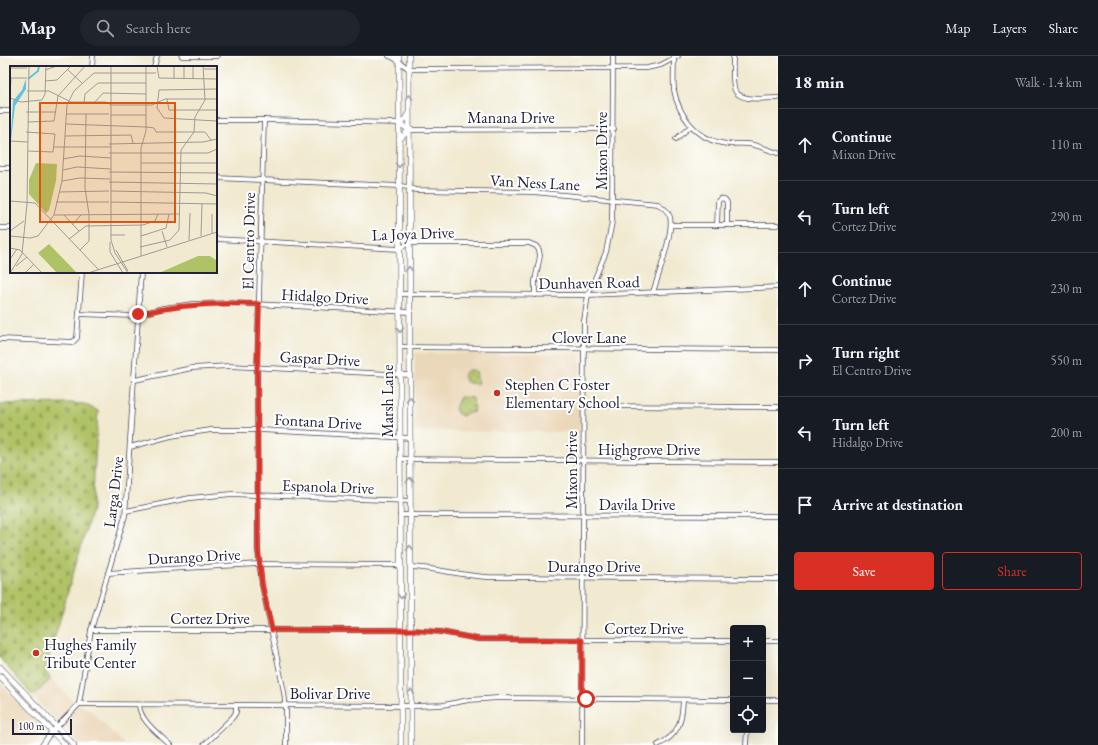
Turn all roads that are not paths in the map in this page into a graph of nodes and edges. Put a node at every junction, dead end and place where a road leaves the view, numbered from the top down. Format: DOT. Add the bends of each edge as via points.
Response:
graph roads {
  1 [pos="93,56"];
  2 [pos="157,56"];
  3 [pos="182,56"];
  4 [pos="217,56"];
  5 [pos="389,56"];
  6 [pos="393,56"];
  7 [pos="399,56"];
  8 [pos="408,56"];
  9 [pos="614,56"];
  10 [pos="733,56"];
  11 [pos="676,57"];
  12 [pos="399,62"];
  13 [pos="92,66"];
  14 [pos="154,66"];
  15 [pos="614,68"];
  16 [pos="409,69"];
  17 [pos="399,78"];
  18 [pos="778,98"];
  19 [pos="409,112"];
  20 [pos="217,120"];
  21 [pos="264,120"];
  22 [pos="399,123"];
  23 [pos="691,126"];
  24 [pos="614,129"];
  25 [pos="409,130"];
  26 [pos="676,139"];
  27 [pos="399,140"];
  28 [pos="778,153"];
  29 [pos="217,178"];
  30 [pos="262,180"];
  31 [pos="399,186"];
  32 [pos="409,187"];
  33 [pos="613,199"];
  34 [pos="671,225"];
  35 [pos="717,225"];
  36 [pos="727,225"];
  37 [pos="778,225"];
  38 [pos="217,239"];
  39 [pos="260,241"];
  40 [pos="409,243"];
  41 [pos="400,249"];
  42 [pos="82,273"];
  43 [pos="141,273"];
  44 [pos="778,287"];
  45 [pos="653,292"];
  46 [pos="400,294"];
  47 [pos="410,294"];
  48 [pos="535,295"];
  49 [pos="588,295"];
  50 [pos="259,304"];
  51 [pos="400,312"];
  52 [pos="410,312"];
  53 [pos="79,314"];
  54 [pos="138,314"];
  55 [pos="0,339"];
  56 [pos="400,348"];
  57 [pos="410,348"];
  58 [pos="584,349"];
  59 [pos="778,350"];
  60 [pos="257,367"];
  61 [pos="400,375"];
  62 [pos="410,375"];
  63 [pos="135,380"];
  64 [pos="584,406"];
  65 [pos="778,407"];
  66 [pos="257,430"];
  67 [pos="400,438"];
  68 [pos="410,438"];
  69 [pos="130,447"];
  70 [pos="400,459"];
  71 [pos="410,460"];
  72 [pos="583,461"];
  73 [pos="778,462"];
  74 [pos="257,495"];
  75 [pos="400,501"];
  76 [pos="410,501"];
  77 [pos="126,511"];
  78 [pos="410,514"];
  79 [pos="400,515"];
  80 [pos="583,515"];
  81 [pos="778,516"];
  82 [pos="259,564"];
  83 [pos="400,567"];
  84 [pos="411,567"];
  85 [pos="108,573"];
  86 [pos="583,578"];
  87 [pos="778,579"];
  88 [pos="91,630"];
  89 [pos="272,630"];
  90 [pos="401,630"];
  91 [pos="411,630"];
  92 [pos="582,640"];
  93 [pos="730,641"];
  94 [pos="766,641"];
  95 [pos="778,641"];
  96 [pos="0,667"];
  97 [pos="0,677"];
  98 [pos="19,687"];
  99 [pos="15,692"];
  100 [pos="582,699"];
  101 [pos="683,700"];
  102 [pos="730,700"];
  103 [pos="766,700"];
  104 [pos="778,700"];
  105 [pos="79,704"];
  106 [pos="139,705"];
  107 [pos="236,705"];
  108 [pos="286,705"];
  109 [pos="401,705"];
  110 [pos="411,706"];
  111 [pos="56,726"];
  112 [pos="52,731"];
  113 [pos="746,733"];
  114 [pos="42,745"];
  115 [pos="65,745"];
  116 [pos="74,745"];
  117 [pos="170,745"];
  118 [pos="204,745"];
  119 [pos="286,745"];
  120 [pos="401,745"];
  121 [pos="411,745"];
  122 [pos="582,745"];
  123 [pos="658,745"];
  124 [pos="746,745"];
  1 -- 13 [label="street"];
  2 -- 14 [label="street"];
  3 -- 4 [label="street"];
  5 -- 6 [label="street"];
  6 -- 7 [label="main road"];
  6 -- 12 [label="street"];
  7 -- 12 [label="main road, Marsh Lane"];
  8 -- 16 [label="main road, Marsh Lane"];
  9 -- 15 [label="street, Mixon Drive"];
  10 -- 18 [label="street" via="735,92 745,98"];
  11 -- 15 [label="street" via="661,65 647,68"];
  11 -- 23 [label="street" via="674,89 678,108"];
  12 -- 16 [label="street"];
  12 -- 17 [label="main road, Marsh Lane"];
  15 -- 16 [label="street"];
  15 -- 24 [label="street, Mixon Drive"];
  16 -- 17 [label="main road"];
  19 -- 16 [label="main road, Marsh Lane, one-way"];
  17 -- 22 [label="main road, Marsh Lane"];
  19 -- 22 [label="main road"];
  19 -- 25 [label="main road, Marsh Lane"];
  20 -- 21 [label="street"];
  21 -- 22 [label="street"];
  21 -- 30 [label="street, El Centro Drive"];
  22 -- 25 [label="main road"];
  22 -- 27 [label="main road, Marsh Lane"];
  23 -- 26 [label="street"];
  23 -- 28 [label="street" via="700,134 719,143 747,144"];
  24 -- 25 [label="street, Manana Drive"];
  24 -- 33 [label="street, Mixon Drive"];
  25 -- 27 [label="main road"];
  25 -- 32 [label="main road, Marsh Lane"];
  27 -- 31 [label="main road, Marsh Lane, one-way"];
  29 -- 30 [label="street, Van Ness Lane"];
  30 -- 31 [label="street, Van Ness Lane"];
  30 -- 39 [label="street, El Centro Drive"];
  31 -- 32 [label="street, Van Ness Lane"];
  31 -- 41 [label="main road, Marsh Lane"];
  32 -- 33 [label="street, Van Ness Lane" via="415,190 513,192"];
  32 -- 40 [label="main road, Marsh Lane"];
  33 -- 34 [label="street, Van Ness Lane" via="658,204 667,212"];
  33 -- 49 [label="street, Mixon Drive" via="608,246"];
  34 -- 35 [label="street"];
  34 -- 45 [label="street" via="666,253"];
  35 -- 36 [label="street"];
  35 -- 36 [label="street" via="717,203 723,198 727,203"];
  36 -- 37 [label="street"];
  38 -- 39 [label="street, La Joya Drive"];
  39 -- 41 [label="street, La Joya Drive"];
  39 -- 50 [label="street, El Centro Drive"];
  40 -- 41 [label="street, La Joya Drive"];
  47 -- 40 [label="main road, Marsh Lane, one-way"];
  40 -- 48 [label="street, La Joya Drive" via="533,244 539,250 540,256"];
  41 -- 46 [label="main road, Marsh Lane"];
  42 -- 53 [label="street"];
  43 -- 54 [label="street, Larga Drive"];
  44 -- 45 [label="street, Dunhaven Road"];
  45 -- 49 [label="street, Dunhaven Road"];
  46 -- 47 [label="street, Dunhaven Road"];
  46 -- 51 [label="main road, Marsh Lane"];
  47 -- 48 [label="street, Dunhaven Road"];
  47 -- 52 [label="main road, Marsh Lane"];
  48 -- 49 [label="street, Dunhaven Road"];
  49 -- 58 [label="street, Mixon Drive" via="584,320"];
  50 -- 51 [label="street, Hidalgo Drive"];
  50 -- 54 [label="street, Hidalgo Drive" via="193,304"];
  50 -- 60 [label="street, El Centro Drive"];
  51 -- 52 [label="street, Hidalgo Drive"];
  51 -- 56 [label="main road, Marsh Lane, one-way"];
  52 -- 57 [label="main road, Marsh Lane"];
  53 -- 54 [label="street, Hidalgo Drive"];
  53 -- 55 [label="street" via="77,338 73,342"];
  54 -- 63 [label="street, Larga Drive"];
  56 -- 57 [label="street, Clover Lane"];
  56 -- 61 [label="main road, Marsh Lane"];
  57 -- 58 [label="street, Clover Lane"];
  57 -- 62 [label="main road, Marsh Lane"];
  58 -- 59 [label="street, Clover Lane"];
  58 -- 64 [label="street, Mixon Drive"];
  60 -- 61 [label="street, Gaspar Drive"];
  60 -- 63 [label="street, Gaspar Drive" via="192,368"];
  60 -- 66 [label="street, El Centro Drive"];
  61 -- 62 [label="street, Gaspar Drive"];
  61 -- 67 [label="main road, Marsh Lane"];
  68 -- 62 [label="main road, Marsh Lane, one-way"];
  63 -- 69 [label="street, Larga Drive"];
  64 -- 65 [label="street"];
  64 -- 72 [label="street, Mixon Drive"];
  66 -- 67 [label="street, Fontana Drive"];
  66 -- 69 [label="street, Fontana Drive" via="191,432"];
  66 -- 74 [label="street, El Centro Drive"];
  67 -- 68 [label="street, Fontana Drive"];
  67 -- 70 [label="main road, Marsh Lane"];
  68 -- 71 [label="main road, Marsh Lane"];
  69 -- 77 [label="street, Larga Drive"];
  70 -- 71 [label="street, Highgrove Drive"];
  70 -- 75 [label="main road, Marsh Lane"];
  71 -- 72 [label="street, Highgrove Drive"];
  76 -- 71 [label="main road, Marsh Lane, one-way"];
  72 -- 73 [label="street, Highgrove Drive"];
  72 -- 80 [label="street, Mixon Drive"];
  74 -- 75 [label="street, Espanola Drive"];
  74 -- 77 [label="street, Espanola Drive" via="232,494 190,498"];
  74 -- 82 [label="street, El Centro Drive"];
  75 -- 76 [label="street, Espanola Drive"];
  75 -- 79 [label="main road, Marsh Lane"];
  76 -- 78 [label="main road, Marsh Lane"];
  77 -- 85 [label="street, Larga Drive"];
  78 -- 79 [label="street, Davila Drive"];
  78 -- 80 [label="street, Davila Drive"];
  84 -- 78 [label="main road, Marsh Lane, one-way"];
  79 -- 83 [label="main road, Marsh Lane"];
  80 -- 81 [label="street, Davila Drive"];
  80 -- 86 [label="street, Mixon Drive"];
  82 -- 83 [label="street, Durango Drive"];
  82 -- 85 [label="street, Durango Drive"];
  82 -- 89 [label="street, El Centro Drive"];
  83 -- 84 [label="main road"];
  83 -- 90 [label="main road, Marsh Lane, one-way"];
  84 -- 86 [label="street, Durango Drive" via="477,577"];
  84 -- 91 [label="main road, Marsh Lane"];
  85 -- 88 [label="street, Larga Drive"];
  86 -- 87 [label="street, Durango Drive"];
  86 -- 92 [label="street, Mixon Drive"];
  88 -- 89 [label="street, Cortez Drive"];
  88 -- 105 [label="street, Larga Drive"];
  89 -- 90 [label="street, Cortez Drive"];
  89 -- 108 [label="street, El Centro Drive"];
  90 -- 91 [label="main road"];
  90 -- 109 [label="main road, Marsh Lane"];
  91 -- 92 [label="street, Cortez Drive" via="441,632 478,639"];
  110 -- 91 [label="main road, Marsh Lane, one-way"];
  92 -- 93 [label="street, Cortez Drive"];
  92 -- 100 [label="street, Mixon Drive"];
  94 -- 95 [label="street"];
  96 -- 98 [label="main road"];
  97 -- 99 [label="main road"];
  98 -- 99 [label="main road"];
  98 -- 111 [label="main road"];
  99 -- 112 [label="main road"];
  100 -- 101 [label="street, Bolivar Drive"];
  100 -- 110 [label="street, Bolivar Drive" via="498,698"];
  100 -- 122 [label="street, Mixon Drive"];
  101 -- 102 [label="street, Bolivar Drive"];
  101 -- 123 [label="street" via="680,723 675,732"];
  103 -- 104 [label="street"];
  105 -- 106 [label="street, Bolivar Drive"];
  105 -- 111 [label="street"];
  106 -- 107 [label="street, Bolivar Drive"];
  106 -- 117 [label="street" via="145,720"];
  107 -- 108 [label="street, Bolivar Drive"];
  107 -- 118 [label="street" via="233,717"];
  108 -- 109 [label="street, Bolivar Drive"];
  108 -- 119 [label="street, El Centro Drive"];
  109 -- 110 [label="street, Bolivar Drive"];
  109 -- 120 [label="main road, Marsh Lane"];
  110 -- 121 [label="main road, Marsh Lane"];
  111 -- 112 [label="street"];
  111 -- 116 [label="main road"];
  112 -- 114 [label="street"];
  112 -- 115 [label="main road"];
  113 -- 124 [label="street"];
}
